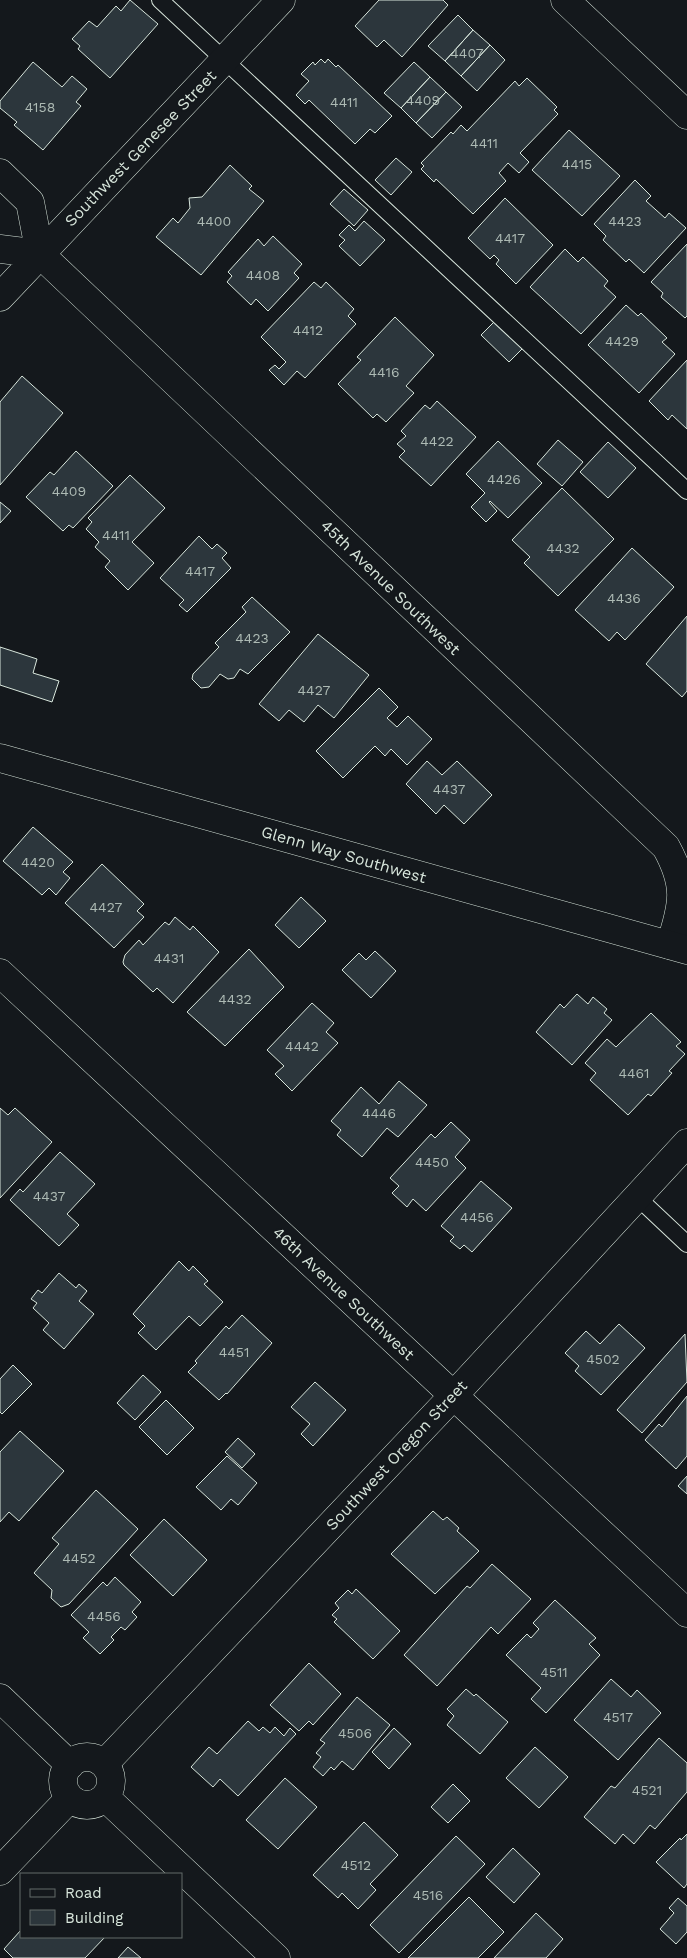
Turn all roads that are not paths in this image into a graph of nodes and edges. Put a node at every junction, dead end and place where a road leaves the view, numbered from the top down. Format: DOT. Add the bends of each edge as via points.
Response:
graph roads {
  1 [pos="160,0"];
  2 [pos="281,0"];
  3 [pos="565,0"];
  4 [pos="224,61"];
  5 [pos="687,115"];
  6 [pos="0,173"];
  7 [pos="0,249"];
  8 [pos="40,254"];
  9 [pos="0,297"];
  10 [pos="687,491"];
  11 [pos="0,758"];
  12 [pos="679,947"];
  13 [pos="0,973"];
  14 [pos="687,1143"];
  15 [pos="636,1196"];
  16 [pos="687,1244"];
  17 [pos="454,1395"];
  18 [pos="687,1613"];
  19 [pos="0,1698"];
  20 [pos="104,1764"];
  21 [pos="70,1765"];
  22 [pos="105,1797"];
  23 [pos="70,1798"];
  24 [pos="0,1871"];
  25 [pos="276,1958"];
  1 -- 4 [label="lane"];
  2 -- 4 [label="street, Southwest Genesee Street"];
  3 -- 5 [label="street"];
  4 -- 8 [label="street, Southwest Genesee Street"];
  4 -- 10 [label="lane"];
  6 -- 8 [label="street" via="30,202"];
  7 -- 8 [label="street"];
  8 -- 9 [label="street, Southwest Genesee Street"];
  8 -- 12 [label="street, 45th Avenue Southwest" via="666,848 680,865 686,890"];
  11 -- 12 [label="street, Glenn Way Southwest"];
  13 -- 17 [label="street, 46th Avenue Southwest"];
  14 -- 15 [label="street, Southwest Oregon Street"];
  15 -- 16 [label="lane"];
  15 -- 17 [label="street, Southwest Oregon Street"];
  17 -- 18 [label="street, 46th Avenue Southwest"];
  17 -- 20 [label="street, Southwest Oregon Street"];
  19 -- 21 [label="street"];
  20 -- 21 [label="street" via="88,1757"];
  20 -- 22 [label="street" via="111,1782"];
  21 -- 23 [label="street" via="63,1780"];
  22 -- 23 [label="street" via="90,1805"];
  22 -- 25 [label="street"];
  23 -- 24 [label="street"];
}
